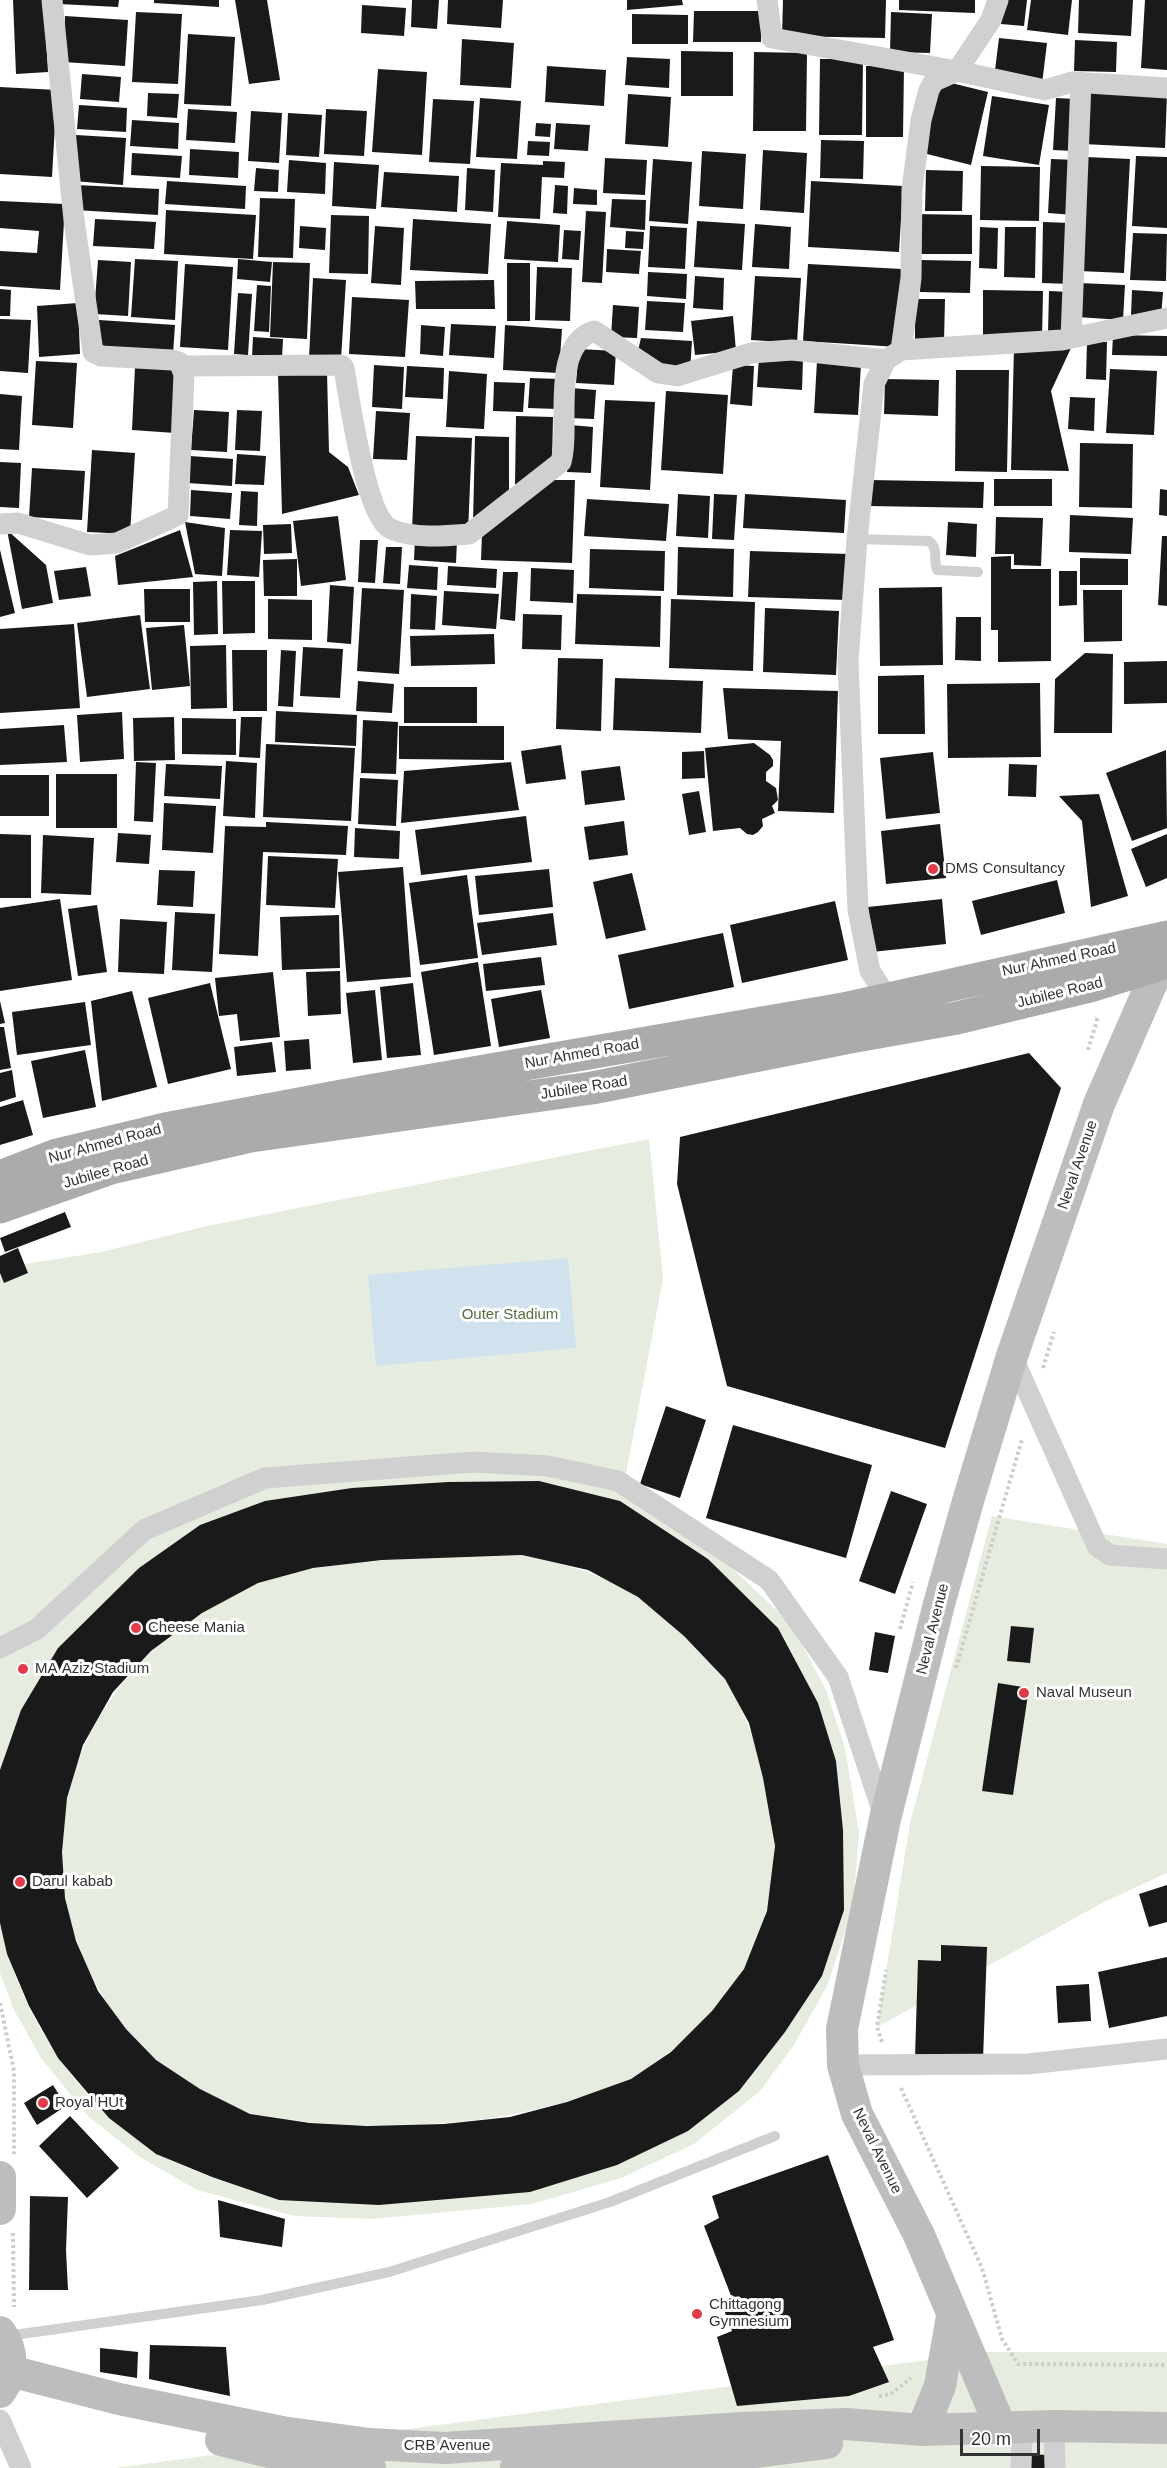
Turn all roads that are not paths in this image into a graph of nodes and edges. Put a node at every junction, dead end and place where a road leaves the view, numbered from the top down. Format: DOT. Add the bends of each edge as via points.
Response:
graph roads {
  1 [pos="52,0"];
  2 [pos="767,0"];
  3 [pos="998,0"];
  4 [pos="957,71"];
  5 [pos="1081,82"];
  6 [pos="1167,88"];
  7 [pos="1167,318"];
  8 [pos="1071,338"];
  9 [pos="894,355"];
  10 [pos="182,366"];
  11 [pos="0,524"];
  12 [pos="857,539"];
  13 [pos="978,572"];
  14 [pos="1166,952"];
  15 [pos="887,998"];
  16 [pos="0,1177"];
  17 [pos="0,1207"];
  18 [pos="1012,1356"];
  19 [pos="1167,1559"];
  20 [pos="0,1648"];
  21 [pos="885,1820"];
  22 [pos="1167,2049"];
  23 [pos="843,2065"];
  24 [pos="775,2136"];
  25 [pos="0,2177"];
  26 [pos="0,2209"];
  27 [pos="952,2316"];
  28 [pos="4,2364"];
  29 [pos="0,2420"];
  30 [pos="1054,2426"];
  31 [pos="906,2428"];
  32 [pos="1167,2428"];
  33 [pos="1012,2432"];
  34 [pos="599,2451"];
  35 [pos="445,2458"];
  36 [pos="21,2468"];
  37 [pos="370,2468"];
  38 [pos="516,2468"];
  39 [pos="1021,2468"];
  40 [pos="1055,2468"];
  1 -- 10 [label="street" via="74,220 93,352 101,356 172,360"];
  2 -- 4 [label="street" via="772,38"];
  3 -- 4 [label="street" via="991,20"];
  4 -- 5 [label="street" via="1045,90"];
  4 -- 9 [label="street" via="934,81 921,120 912,189 911,278"];
  5 -- 6 [label="street"];
  5 -- 8 [label="street"];
  7 -- 8 [label="street"];
  8 -- 9 [label="street"];
  9 -- 10 [label="street" via="792,350 751,353 668,376 599,334 588,334 572,350 566,371 561,462 469,534 453,535 407,534 389,529 376,512 341,365"];
  9 -- 12 [label="street" via="874,384"];
  10 -- 11 [label="street" via="178,515 117,543 90,545 18,523"];
  12 -- 13 [label="lane" via="929,542 936,553 937,570"];
  12 -- 15 [label="street" via="848,661 858,910 870,971"];
  14 -- 15 [label="main road, Nur Ahmed Road"];
  14 -- 17 [label="main road, Jubilee Road" via="1090,986 957,1018 592,1088 251,1136 111,1168"];
  14 -- 18 [label="main road, Neval Avenue" via="1099,1104"];
  15 -- 16 [label="main road, Nur Ahmed Road" via="165,1129 57,1155"];
  18 -- 19 [label="street" via="1097,1546 1110,1555"];
  18 -- 21 [label="main road, Neval Avenue" via="939,1604"];
  20 -- 21 [label="street" via="37,1629 144,1530 265,1478 473,1462 548,1466 618,1481 769,1580 838,1677"];
  21 -- 23 [label="main road, Neval Avenue" via="842,2029"];
  22 -- 23 [label="street" via="1028,2064"];
  23 -- 27 [label="main road, Neval Avenue" via="857,2114 919,2235"];
  24 -- 28 [label="lane" via="610,2202 389,2272 261,2300 15,2336"];
  25 -- 26 [label="main road"];
  27 -- 31 [label="main road" via="940,2386"];
  27 -- 33 [label="main road, Neval Avenue"];
  28 -- 35 [label="main road, CRB Avenue" via="119,2399 282,2432"];
  28 -- 37 [label="main road" via="269,2452"];
  29 -- 36 [label="street"];
  30 -- 32 [label="main road, CRB Avenue"];
  30 -- 33 [label="main road, CRB Avenue"];
  30 -- 40 [label="street"];
  31 -- 33 [label="main road, CRB Avenue"];
  31 -- 34 [label="main road, CRB Avenue" via="846,2424 742,2428"];
  33 -- 39 [label="street"];
  34 -- 35 [label="main road, CRB Avenue"];
  34 -- 38 [label="main road, CRB Avenue"];
}
